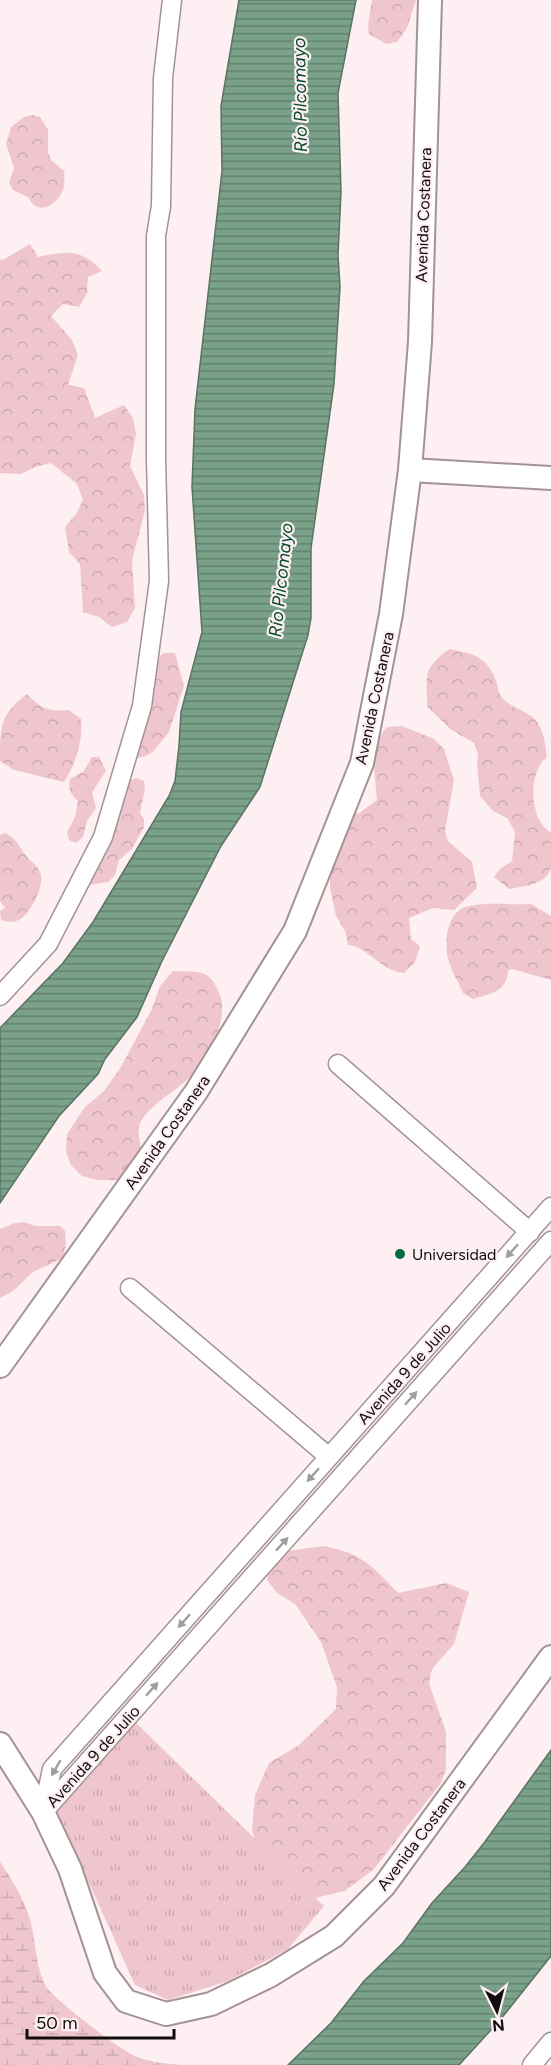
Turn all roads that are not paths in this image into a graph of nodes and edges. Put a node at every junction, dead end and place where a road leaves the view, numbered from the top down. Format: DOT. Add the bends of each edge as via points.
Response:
graph roads {
  1 [pos="172,0"];
  2 [pos="430,0"];
  3 [pos="410,470"];
  4 [pos="551,478"];
  5 [pos="0,996"];
  6 [pos="338,1064"];
  7 [pos="551,1207"];
  8 [pos="530,1232"];
  9 [pos="551,1241"];
  10 [pos="130,1288"];
  11 [pos="433,1340"];
  12 [pos="450,1355"];
  13 [pos="0,1366"];
  14 [pos="329,1457"];
  15 [pos="551,1657"];
  16 [pos="0,1744"];
  17 [pos="43,1812"];
  18 [pos="551,2042"];
  19 [pos="532,2065"];
  1 -- 5 [label="street" via="163,78 161,206 156,236 159,581 142,706 103,837 48,944"];
  2 -- 3 [label="street, Avenida Costanera" via="420,342"];
  3 -- 4 [label="street"];
  3 -- 13 [label="street, Avenida Costanera" via="391,614 362,763 295,930 196,1092"];
  6 -- 8 [label="street"];
  7 -- 8 [label="street, Avenida 9 de Julio"];
  8 -- 11 [label="street, Avenida 9 de Julio, one-way"];
  9 -- 12 [label="street, Avenida 9 de Julio"];
  10 -- 14 [label="street"];
  11 -- 12 [label="street"];
  11 -- 14 [label="street, Avenida 9 de Julio"];
  17 -- 12 [label="street, Avenida 9 de Julio, one-way"];
  14 -- 17 [label="street, Avenida 9 de Julio, one-way" via="52,1768"];
  15 -- 17 [label="street, Avenida Costanera" via="384,1886 334,1936 271,1975 211,2004 166,2013 126,2001 105,1973 70,1869"];
  16 -- 17 [label="street, Avenida Costanera"];
  18 -- 19 [label="street"];
}
